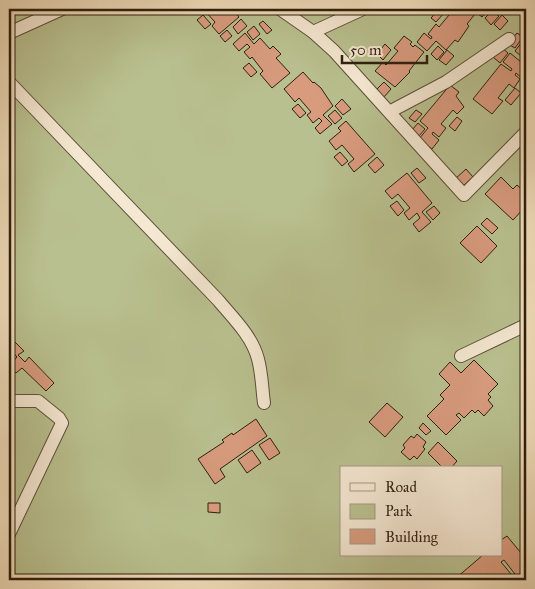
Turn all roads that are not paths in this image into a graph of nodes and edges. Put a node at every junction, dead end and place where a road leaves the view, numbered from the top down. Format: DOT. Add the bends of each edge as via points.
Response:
graph roads {
  1 [pos="62,9"];
  2 [pos="280,9"];
  3 [pos="363,9"];
  4 [pos="313,32"];
  5 [pos="9,33"];
  6 [pos="509,39"];
  7 [pos="9,82"];
  8 [pos="391,111"];
  9 [pos="526,132"];
  10 [pos="526,325"];
  11 [pos="461,356"];
  12 [pos="9,402"];
  13 [pos="264,403"];
  14 [pos="9,534"];
  1 -- 5 [label="street"];
  2 -- 4 [label="street"];
  3 -- 4 [label="street"];
  4 -- 8 [label="street"];
  6 -- 8 [label="street" via="446,82"];
  7 -- 13 [label="street" via="218,300 240,327 253,344 258,358"];
  8 -- 9 [label="street" via="464,195"];
  10 -- 11 [label="street"];
  12 -- 14 [label="street" via="38,401 62,423"];
}
